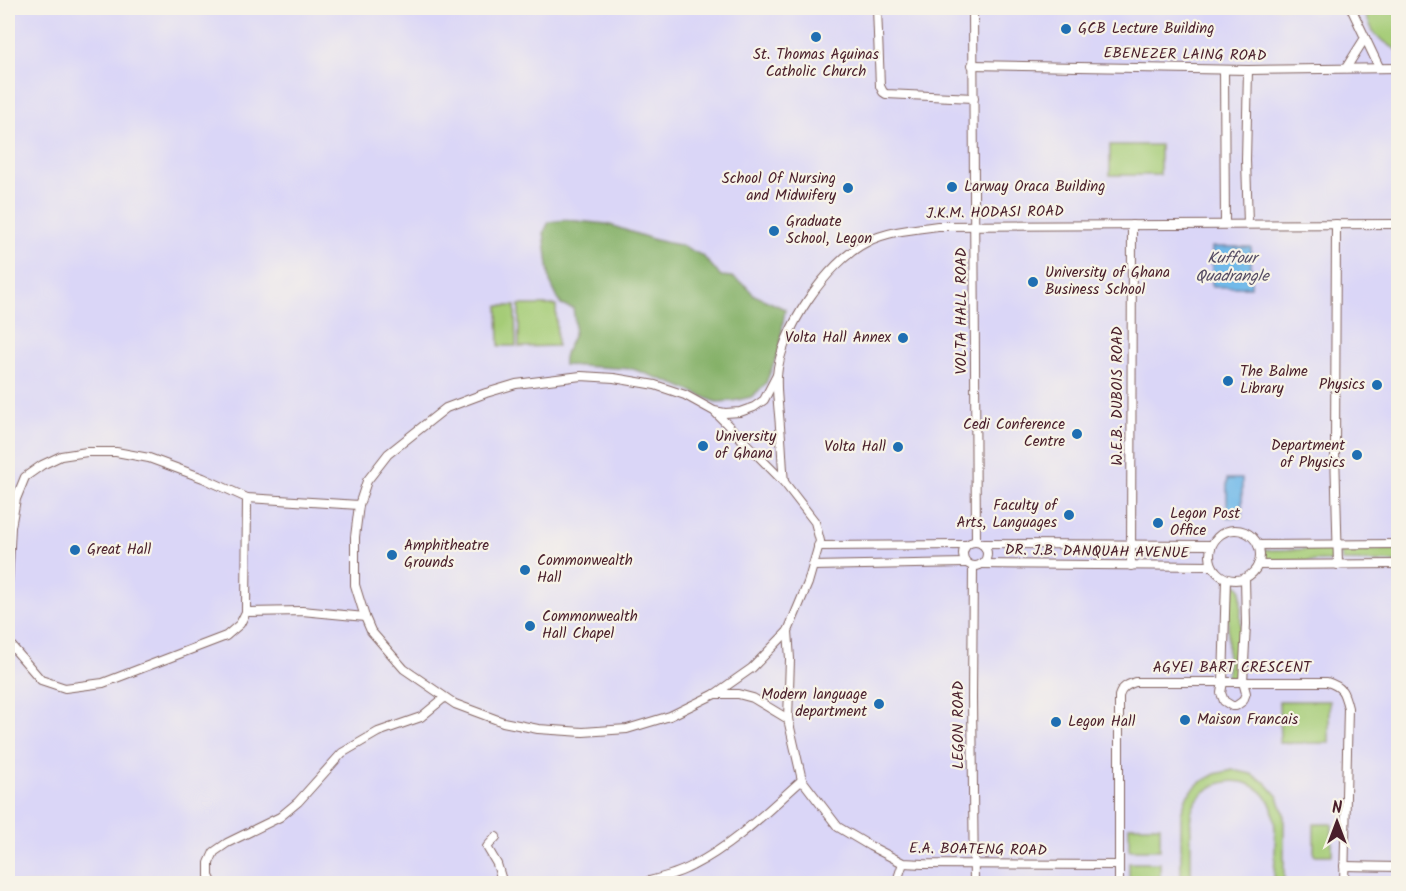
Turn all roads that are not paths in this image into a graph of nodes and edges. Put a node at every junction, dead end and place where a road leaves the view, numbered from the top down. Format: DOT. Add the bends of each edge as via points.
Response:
graph roads {
  1 [pos="877,8"];
  2 [pos="973,8"];
  3 [pos="1351,8"];
  4 [pos="1365,38"];
  5 [pos="972,65"];
  6 [pos="1379,67"];
  7 [pos="1347,68"];
  8 [pos="1398,68"];
  9 [pos="1224,70"];
  10 [pos="1248,70"];
  11 [pos="974,98"];
  12 [pos="1225,224"];
  13 [pos="1248,224"];
  14 [pos="1336,224"];
  15 [pos="1398,224"];
  16 [pos="974,225"];
  17 [pos="1132,225"];
  18 [pos="777,375"];
  19 [pos="714,411"];
  20 [pos="784,482"];
  21 [pos="247,498"];
  22 [pos="359,505"];
  23 [pos="979,543"];
  24 [pos="1398,544"];
  25 [pos="966,545"];
  26 [pos="1131,545"];
  27 [pos="1211,545"];
  28 [pos="1258,545"];
  29 [pos="1338,545"];
  30 [pos="818,546"];
  31 [pos="974,564"];
  32 [pos="1338,564"];
  33 [pos="1398,564"];
  34 [pos="1258,565"];
  35 [pos="813,566"];
  36 [pos="1131,566"];
  37 [pos="1212,566"];
  38 [pos="1245,578"];
  39 [pos="1226,579"];
  40 [pos="8,584"];
  41 [pos="246,612"];
  42 [pos="365,617"];
  43 [pos="788,631"];
  44 [pos="8,641"];
  45 [pos="1223,682"];
  46 [pos="1244,682"];
  47 [pos="715,694"];
  48 [pos="444,698"];
  49 [pos="788,719"];
  50 [pos="802,780"];
  51 [pos="496,837"];
  52 [pos="903,862"];
  53 [pos="974,864"];
  54 [pos="1119,865"];
  55 [pos="1344,866"];
  56 [pos="1398,867"];
  57 [pos="213,884"];
  58 [pos="503,884"];
  59 [pos="638,884"];
  60 [pos="896,884"];
  61 [pos="974,884"];
  62 [pos="1119,884"];
  63 [pos="1344,884"];
  1 -- 11 [label="street" via="883,92"];
  2 -- 5 [label="street, VOLTA HALL ROAD"];
  3 -- 4 [label="street"];
  4 -- 6 [label="street"];
  4 -- 7 [label="street"];
  5 -- 9 [label="street, EBENEZER LAING ROAD"];
  5 -- 11 [label="street, VOLTA HALL ROAD"];
  6 -- 7 [label="street, EBENEZER LAING ROAD"];
  6 -- 8 [label="street, EBENEZER LAING ROAD"];
  7 -- 10 [label="street, EBENEZER LAING ROAD"];
  9 -- 10 [label="street, EBENEZER LAING ROAD"];
  9 -- 12 [label="street"];
  10 -- 13 [label="street"];
  11 -- 16 [label="street, VOLTA HALL ROAD"];
  12 -- 13 [label="street, J.K.M. HODASI ROAD"];
  12 -- 17 [label="street, J.K.M. HODASI ROAD"];
  13 -- 14 [label="street, J.K.M. HODASI ROAD"];
  14 -- 15 [label="street, J.K.M. HODASI ROAD"];
  14 -- 29 [label="street"];
  16 -- 17 [label="street, J.K.M. HODASI ROAD"];
  16 -- 18 [label="street, J.K.M. HODASI ROAD" via="891,234 847,255 801,312 785,343"];
  16 -- 23 [label="street, VOLTA HALL ROAD"];
  17 -- 26 [label="street, W.E.B. DUBOIS ROAD"];
  18 -- 19 [label="street" via="764,400 754,407 740,412"];
  18 -- 20 [label="street, J.K.M. HODASI ROAD"];
  19 -- 20 [label="street"];
  19 -- 22 [label="street" via="655,385 614,378 581,376 516,384 446,408 416,431 388,454 367,481"];
  20 -- 30 [label="street" via="815,522"];
  21 -- 22 [label="street"];
  21 -- 40 [label="street" via="149,459 116,452 61,456 25,477 11,527"];
  21 -- 41 [label="street"];
  22 -- 42 [label="street" via="356,585"];
  23 -- 25 [label="street"];
  23 -- 26 [label="street, DR. J.B. DANQUAH AVENUE"];
  23 -- 31 [label="street" via="987,555"];
  24 -- 29 [label="street"];
  25 -- 30 [label="street"];
  25 -- 31 [label="street" via="963,556"];
  26 -- 27 [label="street, DR. J.B. DANQUAH AVENUE"];
  26 -- 36 [label="street, W.E.B. DUBOIS ROAD"];
  27 -- 28 [label="street, DR. J.B. DANQUAH AVENUE" via="1218,535 1234,530 1250,534"];
  27 -- 37 [label="street, DR. J.B. DANQUAH AVENUE"];
  28 -- 29 [label="street"];
  28 -- 34 [label="street"];
  29 -- 32 [label="street"];
  30 -- 35 [label="street"];
  31 -- 35 [label="street, DR. J.B. DANQUAH AVENUE"];
  31 -- 36 [label="street, DR. J.B. DANQUAH AVENUE"];
  31 -- 53 [label="street, LEGON ROAD"];
  32 -- 33 [label="street"];
  32 -- 34 [label="street"];
  34 -- 38 [label="street"];
  35 -- 43 [label="street"];
  36 -- 37 [label="street, DR. J.B. DANQUAH AVENUE"];
  37 -- 39 [label="street"];
  38 -- 39 [label="street"];
  38 -- 46 [label="street"];
  39 -- 45 [label="street"];
  41 -- 42 [label="street" via="302,611"];
  41 -- 44 [label="street" via="240,624 226,636 83,687 65,688 41,680"];
  42 -- 48 [label="street" via="371,631 404,669"];
  43 -- 47 [label="street" via="752,668"];
  43 -- 49 [label="street, E.A. BOATENG ROAD"];
  45 -- 46 [label="street, AGYEI BART CRESCENT"];
  45 -- 46 [label="street" via="1222,698 1236,705 1245,698"];
  45 -- 54 [label="street, AGYEI BART CRESCENT" via="1135,682 1121,690"];
  46 -- 55 [label="street, AGYEI BART CRESCENT" via="1327,682 1337,685 1344,694 1348,708"];
  47 -- 48 [label="street" via="670,716 627,729 583,732 503,722"];
  47 -- 49 [label="street" via="753,698"];
  48 -- 57 [label="street" via="421,717 378,732 342,753 280,817 214,852 209,863"];
  49 -- 50 [label="street, E.A. BOATENG ROAD"];
  50 -- 52 [label="street, E.A. BOATENG ROAD" via="838,827"];
  50 -- 59 [label="street" via="751,827 711,855 690,868"];
  51 -- 58 [label="street" via="487,847"];
  52 -- 53 [label="street, E.A. BOATENG ROAD"];
  52 -- 60 [label="street"];
  53 -- 54 [label="street, E.A. BOATENG ROAD"];
  53 -- 61 [label="street, LEGON ROAD"];
  54 -- 62 [label="street, AGYEI BART CRESCENT"];
  55 -- 56 [label="street"];
  55 -- 63 [label="street, AGYEI BART CRESCENT"];
}
